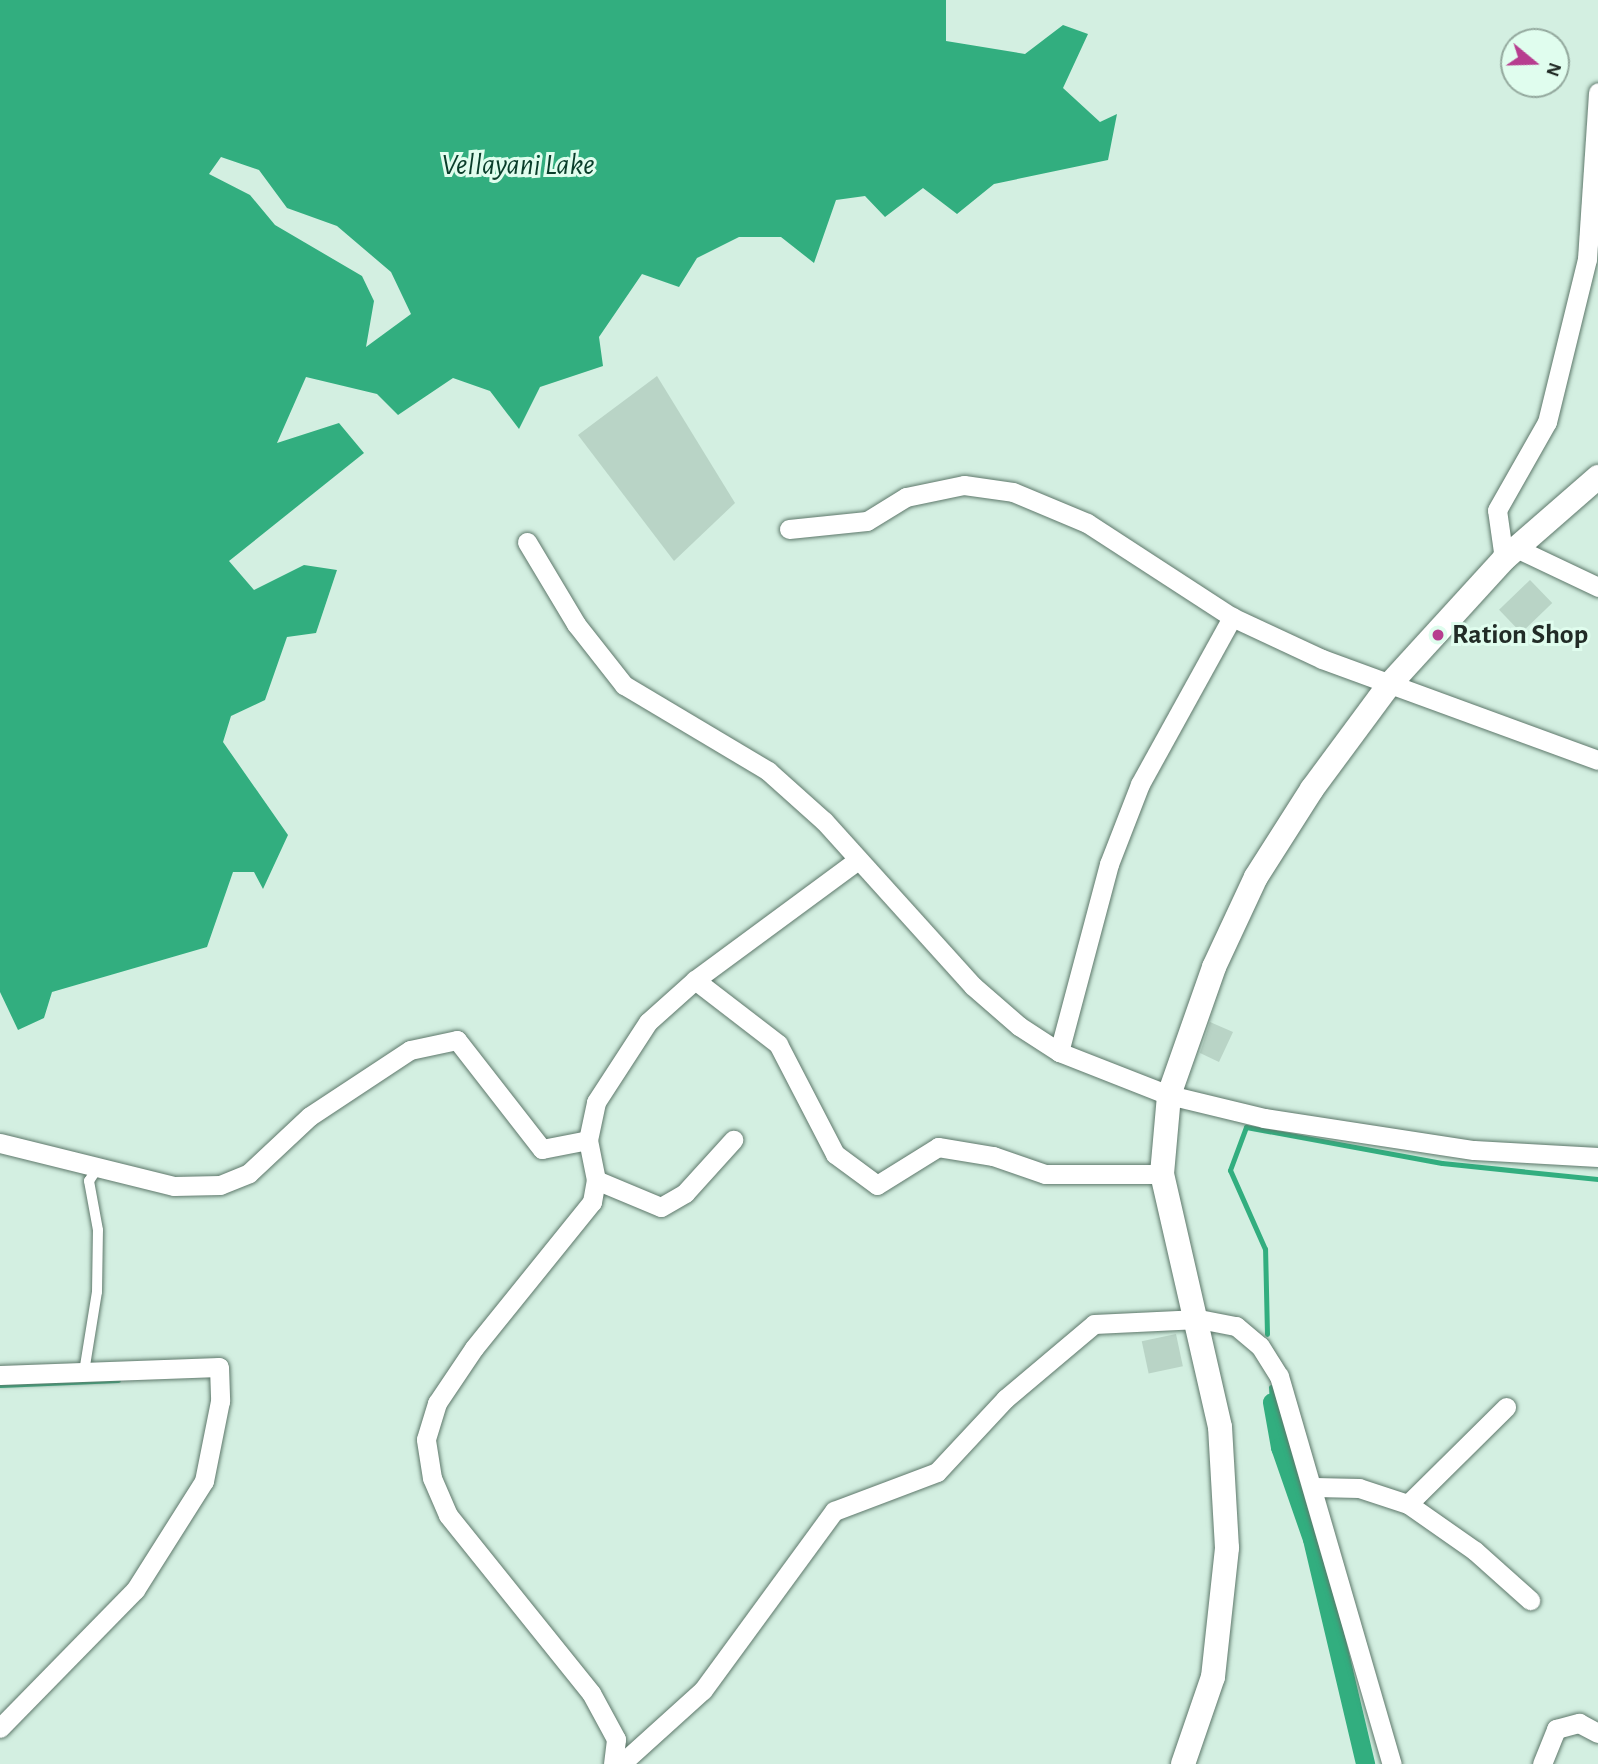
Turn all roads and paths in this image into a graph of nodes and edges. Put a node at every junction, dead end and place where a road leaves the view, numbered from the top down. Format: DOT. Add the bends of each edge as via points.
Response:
graph roads {
  1 [pos="1598,92"];
  2 [pos="1598,477"];
  3 [pos="789,528"];
  4 [pos="527,542"];
  5 [pos="1510,554"];
  6 [pos="1598,586"];
  7 [pos="1232,617"];
  8 [pos="1389,685"];
  9 [pos="1598,760"];
  10 [pos="858,860"];
  11 [pos="695,980"];
  12 [pos="1059,1052"];
  13 [pos="1169,1096"];
  14 [pos="588,1140"];
  15 [pos="733,1140"];
  16 [pos="0,1143"];
  17 [pos="1598,1157"];
  18 [pos="98,1167"];
  19 [pos="1162,1174"];
  20 [pos="596,1180"];
  21 [pos="1199,1319"];
  22 [pos="83,1372"];
  23 [pos="0,1376"];
  24 [pos="1506,1407"];
  25 [pos="1315,1487"];
  26 [pos="1408,1504"];
  27 [pos="1530,1600"];
  28 [pos="0,1728"];
  29 [pos="1598,1733"];
  30 [pos="612,1764"];
  31 [pos="621,1764"];
  32 [pos="1183,1764"];
  33 [pos="1392,1764"];
  34 [pos="1542,1764"];
  1 -- 5 [label="street" via="1587,259 1547,422 1497,510"];
  2 -- 5 [label="street"];
  3 -- 7 [label="street" via="867,521 906,497 964,485 1013,492 1087,523"];
  4 -- 10 [label="street" via="582,634 624,685 768,771"];
  5 -- 6 [label="street"];
  5 -- 8 [label="street"];
  7 -- 8 [label="street"];
  7 -- 12 [label="street" via="1136,795 1109,864"];
  8 -- 9 [label="street"];
  8 -- 13 [label="street" via="1312,789 1256,877 1214,967"];
  10 -- 11 [label="street"];
  10 -- 12 [label="street" via="973,986 1018,1026"];
  11 -- 14 [label="street" via="648,1022 611,1073 596,1102"];
  11 -- 19 [label="street" via="778,1044 835,1154 877,1185 938,1147 993,1156 1045,1174"];
  12 -- 13 [label="street"];
  13 -- 17 [label="street" via="1264,1118 1474,1150"];
  13 -- 19 [label="street"];
  14 -- 18 [label="street" via="542,1149 457,1040 410,1050 310,1116 249,1173 220,1185 174,1186"];
  14 -- 20 [label="street"];
  15 -- 20 [label="street" via="685,1193 661,1207"];
  16 -- 18 [label="street"];
  18 -- 22 [label="lane" via="89,1181 98,1230 97,1280"];
  19 -- 21 [label="street" via="1174,1244"];
  20 -- 30 [label="street" via="582,1220 517,1290 437,1403 426,1439 432,1478 448,1516 597,1701 616,1739"];
  21 -- 25 [label="street" via="1236,1326 1260,1346 1279,1376"];
  21 -- 31 [label="street" via="1094,1324 1004,1399 937,1472 834,1511 703,1690"];
  21 -- 32 [label="street" via="1220,1427 1227,1548 1213,1677"];
  22 -- 23 [label="street"];
  22 -- 28 [label="street" via="219,1367 220,1401 204,1481 135,1590"];
  24 -- 26 [label="street"];
  25 -- 26 [label="street" via="1359,1488"];
  25 -- 33 [label="street"];
  26 -- 27 [label="street" via="1475,1551"];
  29 -- 34 [label="street" via="1579,1723 1556,1728"];
}
